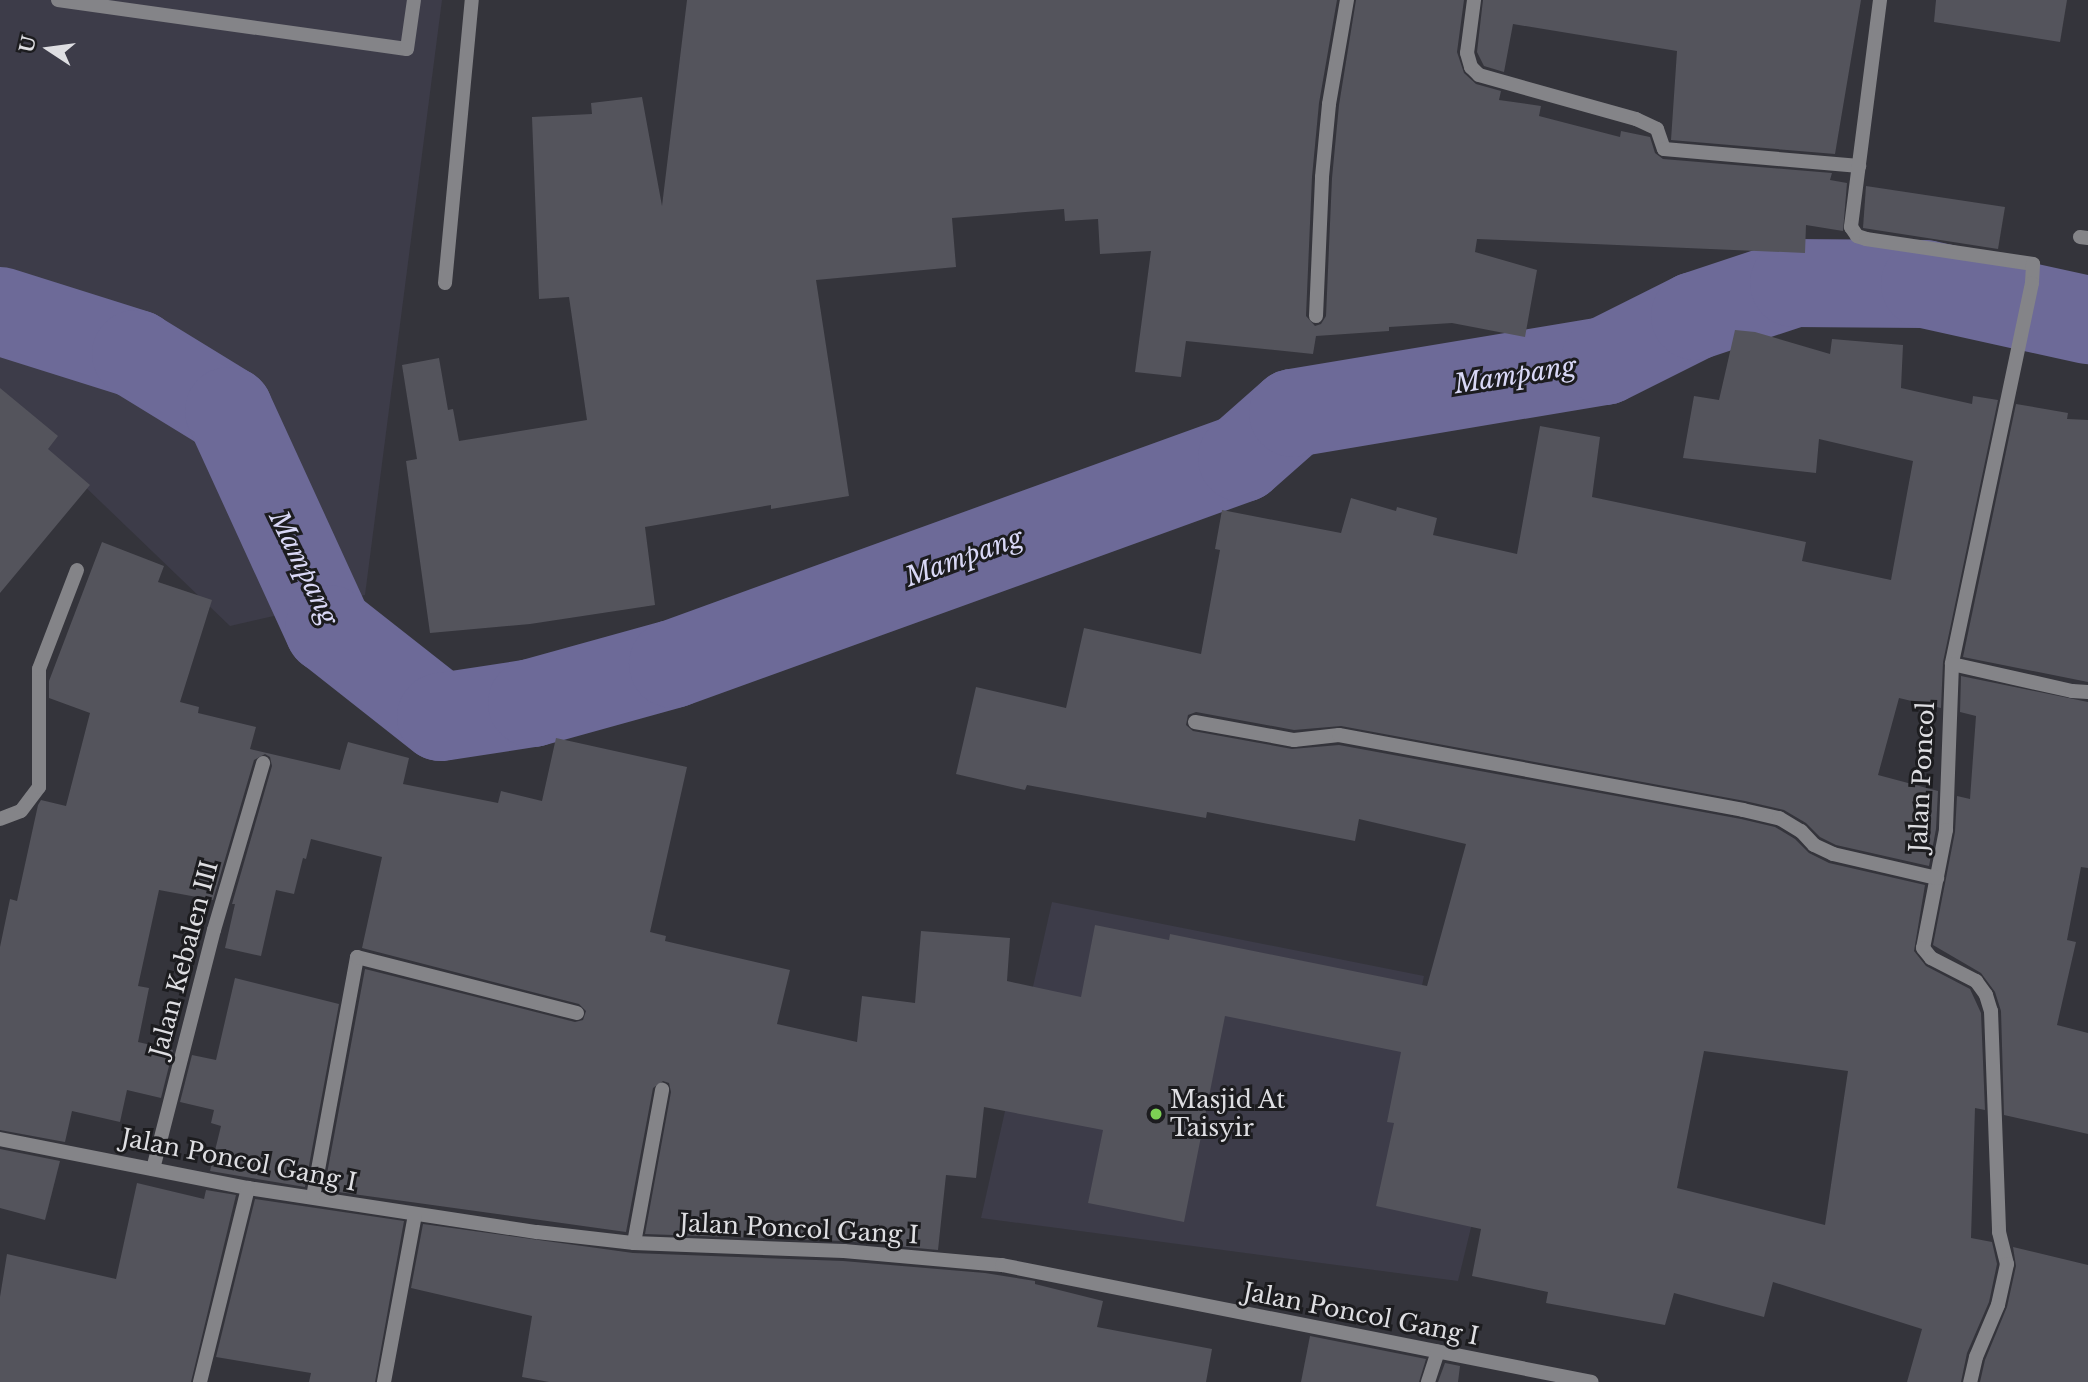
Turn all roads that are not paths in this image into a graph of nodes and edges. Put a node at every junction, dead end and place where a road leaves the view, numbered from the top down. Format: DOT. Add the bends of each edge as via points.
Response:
graph roads {
  1 [pos="58,0"];
  2 [pos="414,0"];
  3 [pos="472,0"];
  4 [pos="1347,0"];
  5 [pos="1474,0"];
  6 [pos="1880,0"];
  7 [pos="1859,166"];
  8 [pos="445,283"];
  9 [pos="1316,316"];
  10 [pos="77,570"];
  11 [pos="1952,664"];
  12 [pos="2088,692"];
  13 [pos="1195,722"];
  14 [pos="263,763"];
  15 [pos="0,819"];
  16 [pos="1937,878"];
  17 [pos="577,1013"];
  18 [pos="663,1090"];
  19 [pos="0,1139"];
  20 [pos="153,1169"];
  21 [pos="248,1188"];
  22 [pos="313,1198"];
  23 [pos="415,1214"];
  24 [pos="634,1243"];
  25 [pos="1437,1352"];
  26 [pos="200,1382"];
  27 [pos="384,1382"];
  28 [pos="1428,1382"];
  29 [pos="1592,1382"];
  30 [pos="1970,1382"];
  1 -- 2 [label="street" via="407,49"];
  3 -- 8 [label="street"];
  4 -- 9 [label="street" via="1329,104"];
  5 -- 7 [label="street" via="1467,53 1479,75 1636,119 1657,129 1664,149"];
  6 -- 7 [label="street"];
  7 -- 11 [label="street, Jalan Poncol" via="1851,227 1857,236 2033,264"];
  10 -- 15 [label="street" via="39,669 39,788 20,811"];
  11 -- 12 [label="street"];
  11 -- 16 [label="street, Jalan Poncol" via="1946,830"];
  13 -- 16 [label="street" via="1294,740 1339,735 1743,810 1779,818 1833,854"];
  14 -- 20 [label="street, Jalan Kebalen III" via="214,930"];
  16 -- 30 [label="street, Jalan Poncol" via="1923,948 1931,958 1976,981 1991,1011 1999,1232 2007,1264 1998,1305"];
  17 -- 22 [label="street" via="357,957"];
  18 -- 24 [label="street"];
  19 -- 20 [label="street, Jalan Poncol Gang I"];
  20 -- 21 [label="street, Jalan Poncol Gang I"];
  21 -- 22 [label="street, Jalan Poncol Gang I"];
  21 -- 26 [label="street"];
  22 -- 23 [label="street, Jalan Poncol Gang I"];
  23 -- 24 [label="street, Jalan Poncol Gang I"];
  23 -- 27 [label="street"];
  24 -- 25 [label="street, Jalan Poncol Gang I" via="844,1251 1002,1265"];
  25 -- 28 [label="street"];
  25 -- 29 [label="street, Jalan Poncol Gang I"];
}
